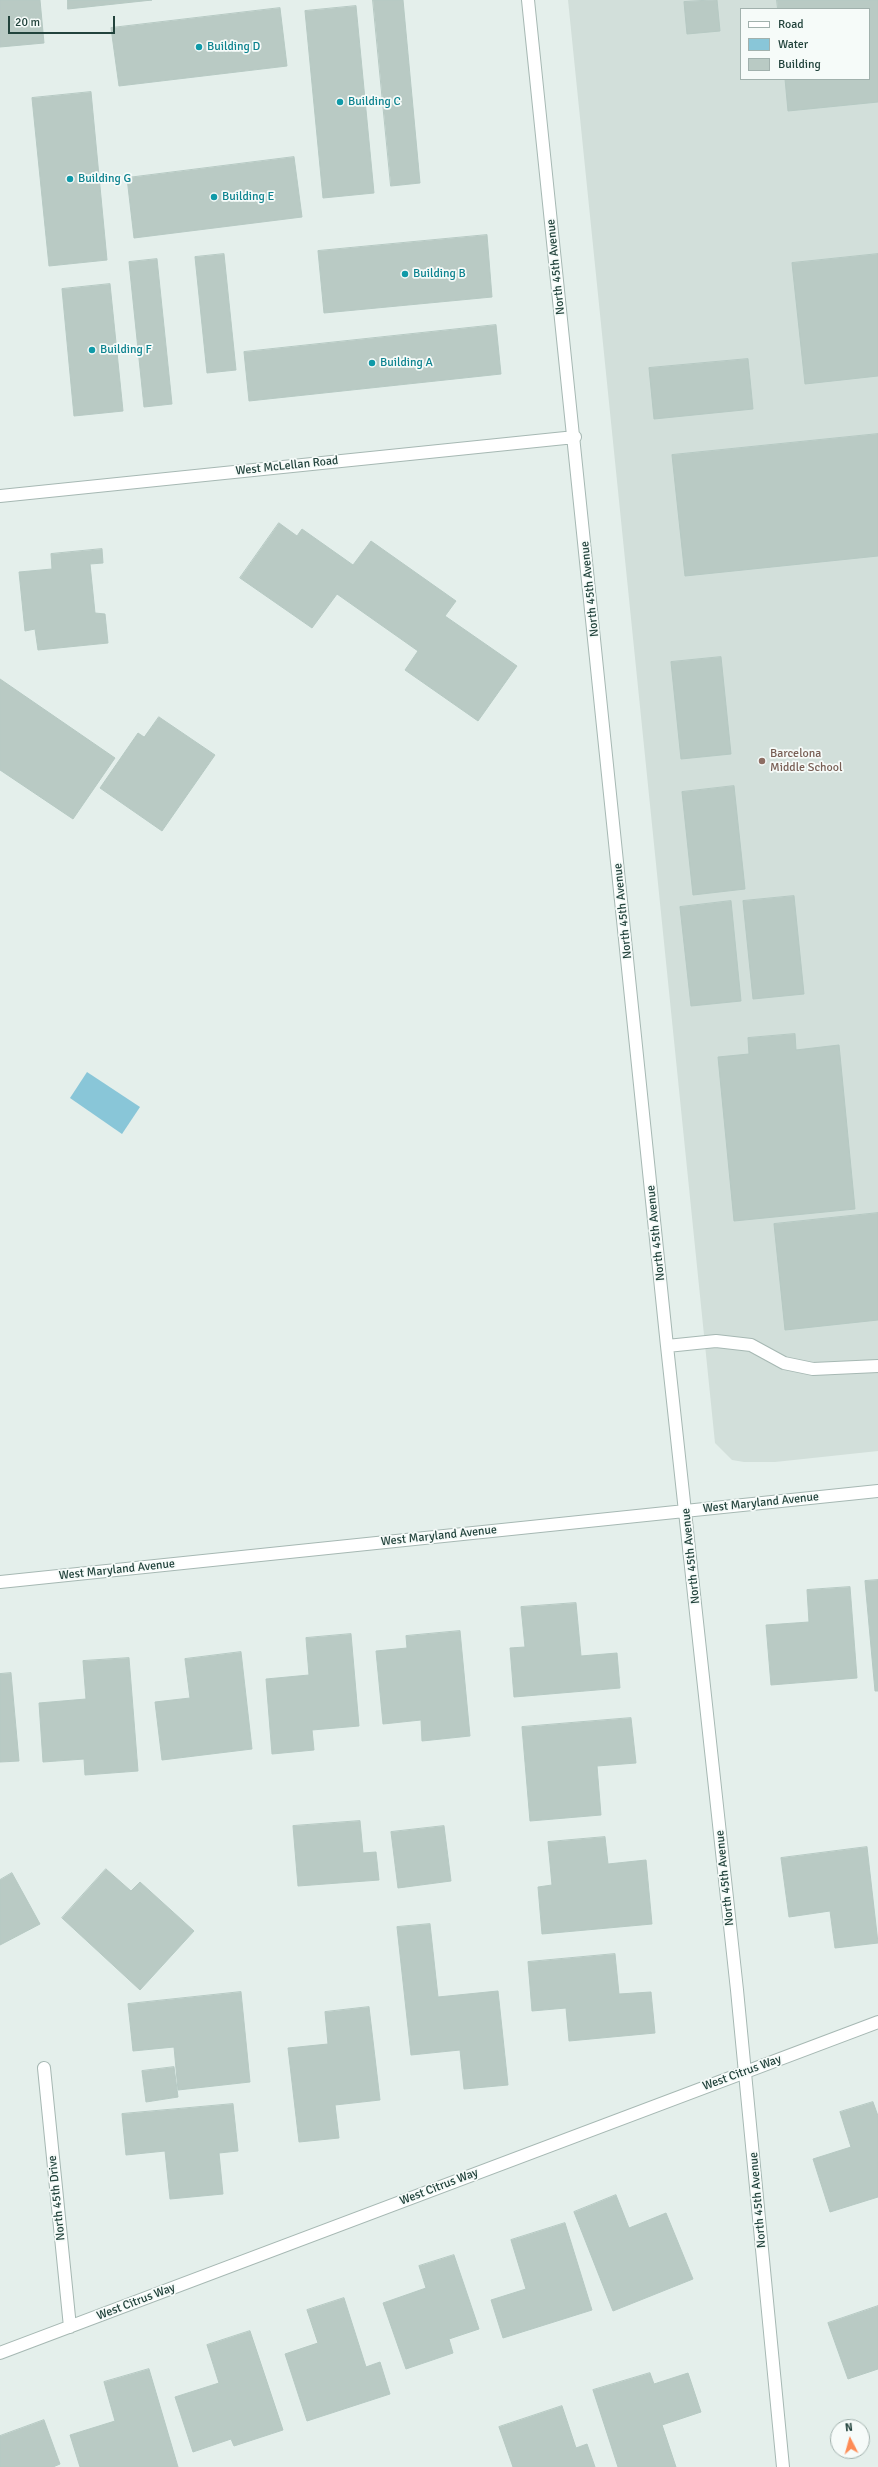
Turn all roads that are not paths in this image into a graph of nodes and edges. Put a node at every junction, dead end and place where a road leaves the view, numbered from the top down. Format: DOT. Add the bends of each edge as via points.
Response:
graph roads {
  1 [pos="528,0"];
  2 [pos="575,437"];
  3 [pos="0,496"];
  4 [pos="667,1346"];
  5 [pos="878,1366"];
  6 [pos="878,1491"];
  7 [pos="686,1510"];
  8 [pos="0,1582"];
  9 [pos="878,2022"];
  10 [pos="44,2068"];
  11 [pos="745,2072"];
  12 [pos="70,2328"];
  13 [pos="0,2353"];
  14 [pos="783,2467"];
  1 -- 2 [label="street, North 45th Avenue"];
  2 -- 3 [label="street, West McLellan Road"];
  2 -- 4 [label="street, North 45th Avenue"];
  4 -- 5 [label="street" via="716,1341 751,1345 784,1363 813,1369"];
  4 -- 7 [label="street, North 45th Avenue"];
  6 -- 7 [label="street, West Maryland Avenue"];
  7 -- 8 [label="street, West Maryland Avenue"];
  7 -- 11 [label="street, North 45th Avenue"];
  9 -- 11 [label="street, West Citrus Way"];
  10 -- 12 [label="street, North 45th Drive"];
  11 -- 12 [label="street, West Citrus Way"];
  11 -- 14 [label="street, North 45th Avenue"];
  12 -- 13 [label="street, West Citrus Way"];
}
